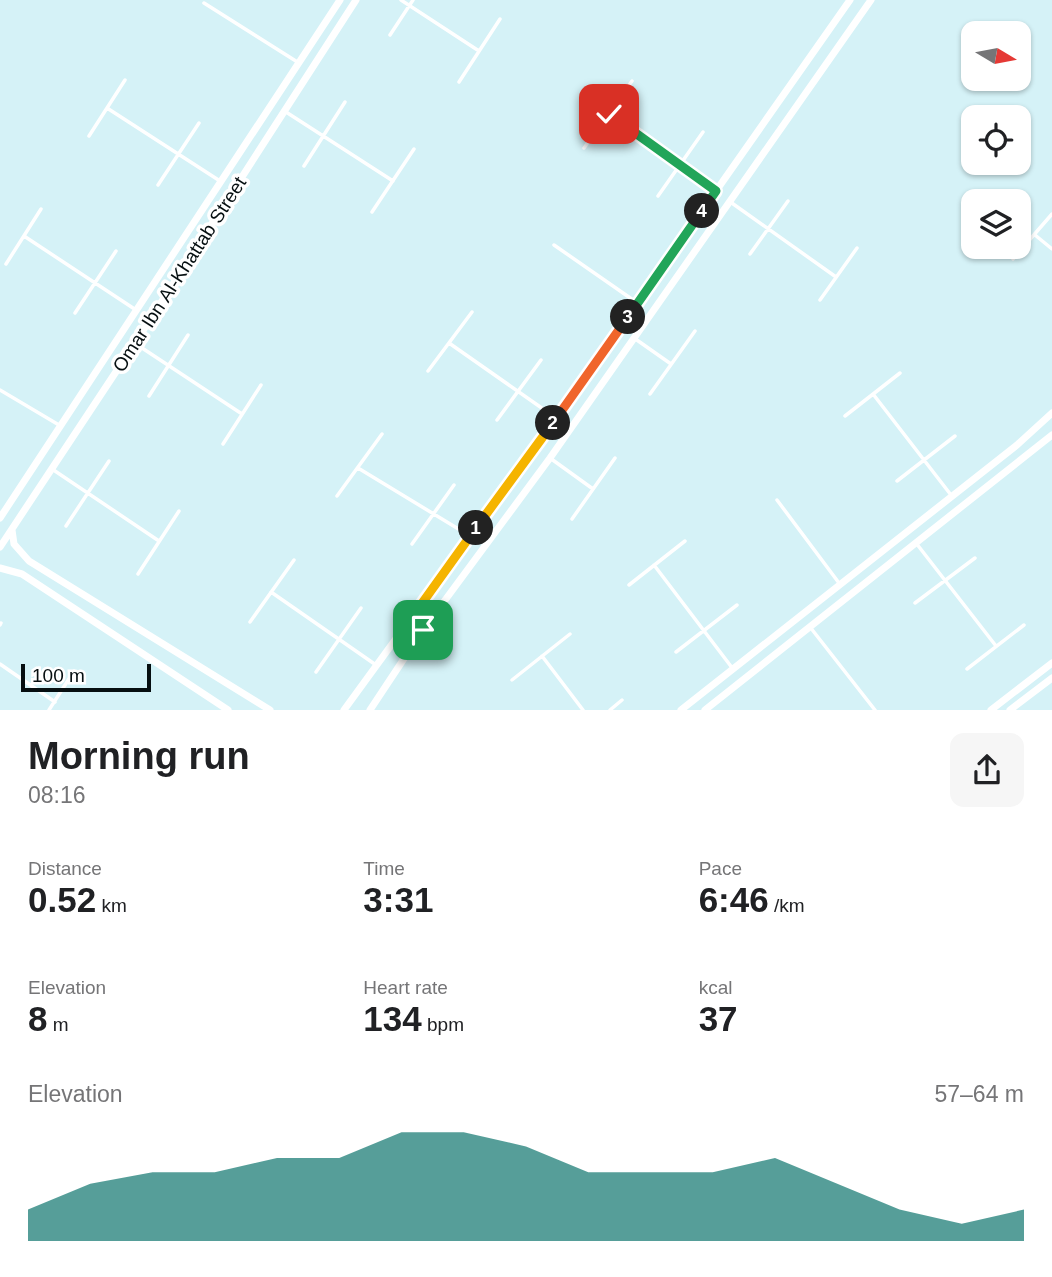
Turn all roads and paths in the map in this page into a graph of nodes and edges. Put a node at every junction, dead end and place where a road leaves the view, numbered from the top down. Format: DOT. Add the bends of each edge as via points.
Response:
graph roads {
  1 [pos="340,0"];
  2 [pos="356,0"];
  3 [pos="401,0"];
  4 [pos="413,0"];
  5 [pos="850,0"];
  6 [pos="871,0"];
  7 [pos="204,3"];
  8 [pos="409,6"];
  9 [pos="500,19"];
  10 [pos="390,35"];
  11 [pos="479,51"];
  12 [pos="299,63"];
  13 [pos="125,80"];
  14 [pos="632,81"];
  15 [pos="458,82"];
  16 [pos="345,102"];
  17 [pos="107,108"];
  18 [pos="284,110"];
  19 [pos="609,114"];
  20 [pos="199,123"];
  21 [pos="703,132"];
  22 [pos="89,136"];
  23 [pos="323,136"];
  24 [pos="584,148"];
  25 [pos="414,149"];
  26 [pos="178,155"];
  27 [pos="680,165"];
  28 [pos="304,166"];
  29 [pos="393,181"];
  30 [pos="222,182"];
  31 [pos="158,185"];
  32 [pos="716,191"];
  33 [pos="658,196"];
  34 [pos="729,201"];
  35 [pos="788,201"];
  36 [pos="41,209"];
  37 [pos="372,212"];
  38 [pos="1052,214"];
  39 [pos="768,229"];
  40 [pos="1034,234"];
  41 [pos="24,236"];
  42 [pos="1031,238"];
  43 [pos="554,245"];
  44 [pos="857,248"];
  45 [pos="1052,249"];
  46 [pos="116,251"];
  47 [pos="750,254"];
  48 [pos="6,264"];
  49 [pos="836,277"];
  50 [pos="95,283"];
  51 [pos="820,300"];
  52 [pos="637,304"];
  53 [pos="138,311"];
  54 [pos="471,312"];
  55 [pos="75,313"];
  56 [pos="695,331"];
  57 [pos="188,335"];
  58 [pos="634,338"];
  59 [pos="135,343"];
  60 [pos="449,343"];
  61 [pos="541,360"];
  62 [pos="671,365"];
  63 [pos="169,366"];
  64 [pos="428,371"];
  65 [pos="900,373"];
  66 [pos="261,385"];
  67 [pos="0,390"];
  68 [pos="518,392"];
  69 [pos="650,394"];
  70 [pos="873,394"];
  71 [pos="149,396"];
  72 [pos="1052,413"];
  73 [pos="242,414"];
  74 [pos="845,416"];
  75 [pos="556,419"];
  76 [pos="497,420"];
  77 [pos="61,426"];
  78 [pos="382,434"];
  79 [pos="1052,435"];
  80 [pos="955,436"];
  81 [pos="223,444"];
  82 [pos="550,458"];
  83 [pos="615,458"];
  84 [pos="924,460"];
  85 [pos="109,461"];
  86 [pos="34,468"];
  87 [pos="358,468"];
  88 [pos="52,469"];
  89 [pos="47,477"];
  90 [pos="897,481"];
  91 [pos="454,485"];
  92 [pos="593,489"];
  93 [pos="87,494"];
  94 [pos="337,496"];
  95 [pos="952,496"];
  96 [pos="777,500"];
  97 [pos="179,511"];
  98 [pos="433,514"];
  99 [pos="0,519"];
  100 [pos="572,519"];
  101 [pos="66,526"];
  102 [pos="12,530"];
  103 [pos="470,536"];
  104 [pos="159,541"];
  105 [pos="685,541"];
  106 [pos="916,543"];
  107 [pos="412,544"];
  108 [pos="0,547"];
  109 [pos="975,558"];
  110 [pos="294,560"];
  111 [pos="654,565"];
  112 [pos="0,568"];
  113 [pos="138,574"];
  114 [pos="946,581"];
  115 [pos="629,585"];
  116 [pos="840,585"];
  117 [pos="271,592"];
  118 [pos="915,603"];
  119 [pos="737,605"];
  120 [pos="361,608"];
  121 [pos="410,620"];
  122 [pos="250,622"];
  123 [pos="1024,625"];
  124 [pos="810,628"];
  125 [pos="423,630"];
  126 [pos="704,631"];
  127 [pos="570,634"];
  128 [pos="339,639"];
  129 [pos="996,646"];
  130 [pos="676,652"];
  131 [pos="542,656"];
  132 [pos="1052,663"];
  133 [pos="0,664"];
  134 [pos="377,666"];
  135 [pos="733,669"];
  136 [pos="967,669"];
  137 [pos="74,671"];
  138 [pos="316,671"];
  139 [pos="1052,678"];
  140 [pos="512,680"];
  141 [pos="622,700"];
  142 [pos="55,702"];
  143 [pos="49,710"];
  144 [pos="228,710"];
  145 [pos="270,710"];
  146 [pos="344,710"];
  147 [pos="370,710"];
  148 [pos="583,710"];
  149 [pos="610,710"];
  150 [pos="681,710"];
  151 [pos="705,710"];
  152 [pos="875,710"];
  153 [pos="990,710"];
  154 [pos="1010,710"];
  1 -- 12 [label="street, Omar Ibn Al-Khattab Street"];
  2 -- 18 [label="street, Omar Ibn Al-Khattab Street"];
  3 -- 8 [label="lane"];
  4 -- 8 [label="lane"];
  5 -- 32 [label="street"];
  6 -- 34 [label="street"];
  7 -- 12 [label="lane"];
  8 -- 10 [label="lane"];
  8 -- 11 [label="lane"];
  9 -- 11 [label="lane"];
  11 -- 15 [label="lane"];
  12 -- 30 [label="street, Omar Ibn Al-Khattab Street"];
  13 -- 17 [label="lane"];
  14 -- 19 [label="lane"];
  16 -- 23 [label="lane"];
  17 -- 22 [label="lane"];
  17 -- 26 [label="lane"];
  18 -- 23 [label="lane"];
  18 -- 59 [label="street, Omar Ibn Al-Khattab Street"];
  19 -- 24 [label="lane"];
  19 -- 27 [label="lane"];
  20 -- 26 [label="lane"];
  21 -- 27 [label="lane"];
  23 -- 28 [label="lane"];
  23 -- 29 [label="lane"];
  25 -- 29 [label="lane"];
  26 -- 30 [label="lane"];
  26 -- 31 [label="lane"];
  27 -- 32 [label="lane"];
  27 -- 33 [label="lane"];
  29 -- 37 [label="lane"];
  30 -- 53 [label="street, Omar Ibn Al-Khattab Street"];
  32 -- 52 [label="street"];
  34 -- 39 [label="lane"];
  34 -- 58 [label="street"];
  35 -- 39 [label="lane"];
  36 -- 41 [label="lane"];
  38 -- 40 [label="lane"];
  39 -- 47 [label="lane"];
  39 -- 49 [label="lane"];
  40 -- 42 [label="lane"];
  40 -- 45 [label="lane"];
  41 -- 48 [label="lane"];
  41 -- 50 [label="lane"];
  43 -- 52 [label="lane"];
  44 -- 49 [label="lane"];
  46 -- 50 [label="lane"];
  49 -- 51 [label="lane"];
  50 -- 53 [label="lane"];
  50 -- 55 [label="lane"];
  52 -- 75 [label="street"];
  53 -- 77 [label="street, Omar Ibn Al-Khattab Street"];
  54 -- 60 [label="lane"];
  56 -- 62 [label="lane"];
  57 -- 63 [label="lane"];
  58 -- 62 [label="lane"];
  58 -- 82 [label="street"];
  59 -- 63 [label="lane"];
  59 -- 88 [label="street, Omar Ibn Al-Khattab Street"];
  60 -- 64 [label="lane"];
  60 -- 68 [label="lane"];
  61 -- 68 [label="lane"];
  62 -- 69 [label="lane"];
  63 -- 71 [label="lane"];
  63 -- 73 [label="lane"];
  65 -- 70 [label="lane"];
  66 -- 73 [label="lane"];
  67 -- 77 [label="lane"];
  68 -- 75 [label="lane"];
  68 -- 76 [label="lane"];
  70 -- 74 [label="lane"];
  70 -- 84 [label="lane"];
  72 -- 95 [label="street"];
  73 -- 81 [label="lane"];
  75 -- 103 [label="street"];
  77 -- 86 [label="street, Omar Ibn Al-Khattab Street"];
  78 -- 87 [label="lane"];
  79 -- 106 [label="street"];
  80 -- 84 [label="lane"];
  82 -- 92 [label="lane"];
  82 -- 125 [label="street"];
  83 -- 92 [label="lane"];
  84 -- 90 [label="lane"];
  84 -- 95 [label="lane"];
  85 -- 93 [label="lane"];
  86 -- 89 [label="street"];
  86 -- 99 [label="street, Omar Ibn Al-Khattab Street"];
  87 -- 94 [label="lane"];
  87 -- 98 [label="lane"];
  88 -- 89 [label="street, Omar Ibn Al-Khattab Street"];
  88 -- 93 [label="lane"];
  89 -- 102 [label="street, Omar Ibn Al-Khattab Street"];
  91 -- 98 [label="lane"];
  92 -- 100 [label="lane"];
  93 -- 101 [label="lane"];
  93 -- 104 [label="lane"];
  95 -- 116 [label="street"];
  96 -- 116 [label="lane"];
  97 -- 104 [label="lane"];
  98 -- 103 [label="lane"];
  98 -- 107 [label="lane"];
  102 -- 108 [label="street, Omar Ibn Al-Khattab Street"];
  102 -- 145 [label="street" via="14,544 29,561"];
  103 -- 121 [label="street"];
  104 -- 113 [label="lane"];
  105 -- 111 [label="lane"];
  106 -- 114 [label="lane"];
  106 -- 124 [label="street"];
  109 -- 114 [label="lane"];
  110 -- 117 [label="lane"];
  111 -- 115 [label="lane"];
  111 -- 126 [label="lane"];
  112 -- 144 [label="street" via="22,574"];
  114 -- 118 [label="lane"];
  114 -- 129 [label="lane"];
  116 -- 135 [label="street"];
  117 -- 122 [label="lane"];
  117 -- 128 [label="lane"];
  119 -- 126 [label="lane"];
  120 -- 128 [label="lane"];
  121 -- 125 [label="street"];
  121 -- 134 [label="street"];
  123 -- 129 [label="lane"];
  124 -- 151 [label="street"];
  124 -- 152 [label="lane"];
  125 -- 147 [label="street"];
  126 -- 130 [label="lane"];
  126 -- 135 [label="lane"];
  127 -- 131 [label="lane"];
  128 -- 134 [label="lane"];
  128 -- 138 [label="lane"];
  129 -- 136 [label="lane"];
  131 -- 140 [label="lane"];
  131 -- 148 [label="lane"];
  132 -- 153 [label="street"];
  133 -- 142 [label="lane"];
  134 -- 146 [label="street"];
  135 -- 150 [label="street"];
  137 -- 142 [label="lane"];
  139 -- 154 [label="street"];
  141 -- 149 [label="lane"];
  142 -- 143 [label="lane"];
}
